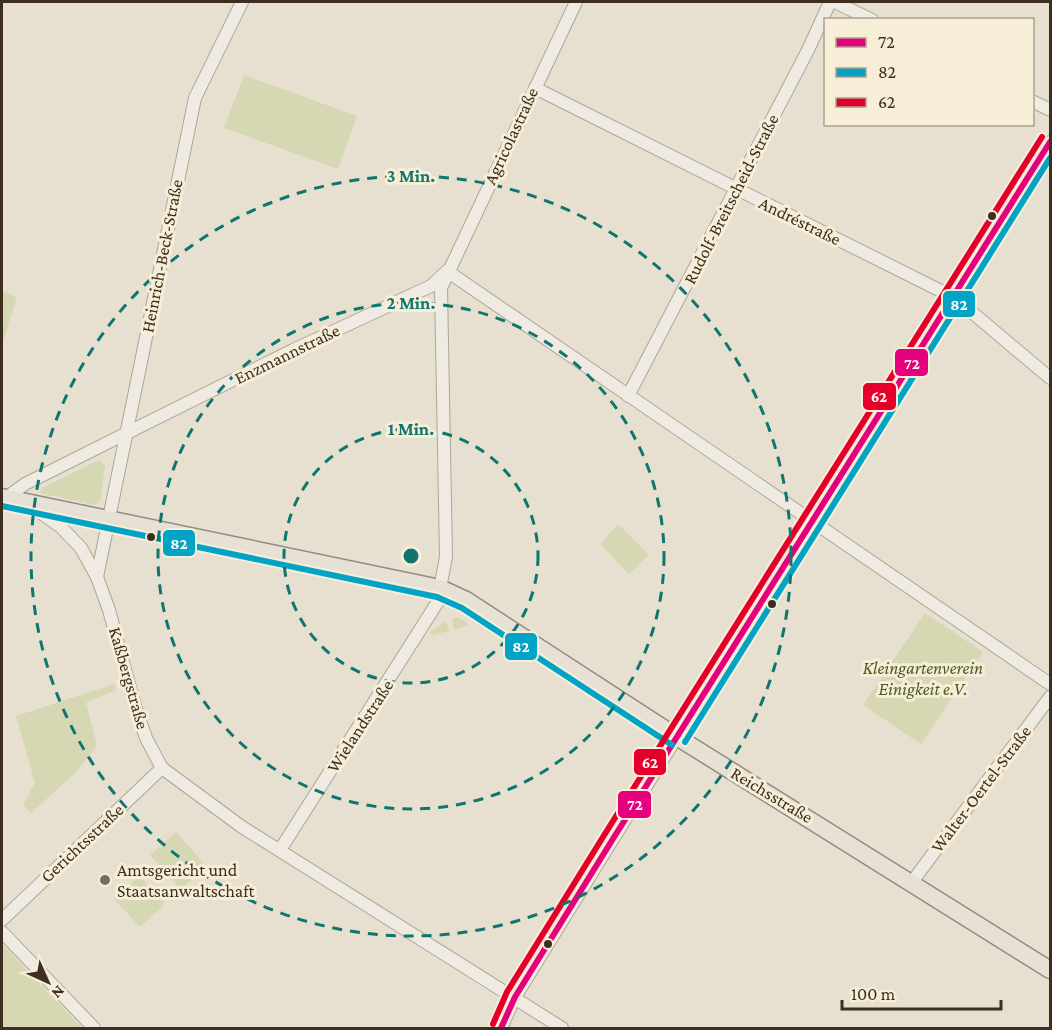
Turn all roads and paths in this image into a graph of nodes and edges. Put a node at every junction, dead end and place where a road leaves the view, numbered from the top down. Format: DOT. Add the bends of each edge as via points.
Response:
graph roads {
  1 [pos="242,2"];
  2 [pos="576,2"];
  3 [pos="830,2"];
  4 [pos="835,2"];
  5 [pos="868,18"];
  6 [pos="534,88"];
  7 [pos="1034,102"];
  8 [pos="1050,110"];
  9 [pos="1050,141"];
  10 [pos="735,189"];
  11 [pos="447,272"];
  12 [pos="955,298"];
  13 [pos="1050,378"];
  14 [pos="628,396"];
  15 [pos="126,436"];
  16 [pos="4,498"];
  17 [pos="26,502"];
  18 [pos="109,519"];
  19 [pos="814,522"];
  20 [pos="97,578"];
  21 [pos="439,594"];
  22 [pos="1050,684"];
  23 [pos="1050,697"];
  24 [pos="677,737"];
  25 [pos="162,768"];
  26 [pos="280,850"];
  27 [pos="912,882"];
  28 [pos="2,920"];
  29 [pos="2,932"];
  30 [pos="1050,970"];
  31 [pos="515,997"];
  32 [pos="94,1029"];
  33 [pos="501,1029"];
  34 [pos="562,1029"];
  1 -- 15 [label="street, Heinrich-Beck-Straße" via="195,98"];
  2 -- 6 [label="street, Agricolastraße"];
  3 -- 10 [label="street, Rudolf-Breitscheid-Straße"];
  4 -- 5 [label="street"];
  6 -- 10 [label="street, Andréstraße"];
  6 -- 11 [label="street, Agricolastraße"];
  7 -- 8 [label="street"];
  9 -- 12 [label="street"];
  10 -- 12 [label="street, Andréstraße"];
  10 -- 14 [label="street, Rudolf-Breitscheid-Straße"];
  11 -- 14 [label="street"];
  11 -- 15 [label="street, Enzmannstraße" via="430,286 287,353"];
  11 -- 21 [label="street" via="441,288 446,556"];
  12 -- 13 [label="street, Andréstraße"];
  12 -- 19 [label="street"];
  14 -- 19 [label="street"];
  15 -- 16 [label="street, Enzmannstraße"];
  15 -- 18 [label="street, Heinrich-Beck-Straße"];
  16 -- 17 [label="main road, Reichsstraße"];
  17 -- 18 [label="main road, Reichsstraße"];
  17 -- 20 [label="street, Kaßbergstraße" via="61,527 81,548"];
  18 -- 20 [label="street"];
  18 -- 21 [label="main road, Reichsstraße" via="410,583"];
  19 -- 22 [label="street"];
  19 -- 24 [label="street"];
  20 -- 25 [label="street, Kaßbergstraße" via="135,706"];
  21 -- 24 [label="main road, Reichsstraße" via="494,619"];
  21 -- 26 [label="street, Wielandstraße"];
  23 -- 27 [label="street, Walter-Oertel-Straße"];
  24 -- 27 [label="main road, Reichsstraße"];
  24 -- 31 [label="street"];
  25 -- 26 [label="street, Kaßbergstraße"];
  25 -- 28 [label="street, Gerichtsstraße"];
  26 -- 31 [label="street, Kaßbergstraße"];
  27 -- 30 [label="main road, Reichsstraße"];
  29 -- 32 [label="street"];
  31 -- 33 [label="street"];
  31 -- 34 [label="street, Kaßbergstraße"];
}
